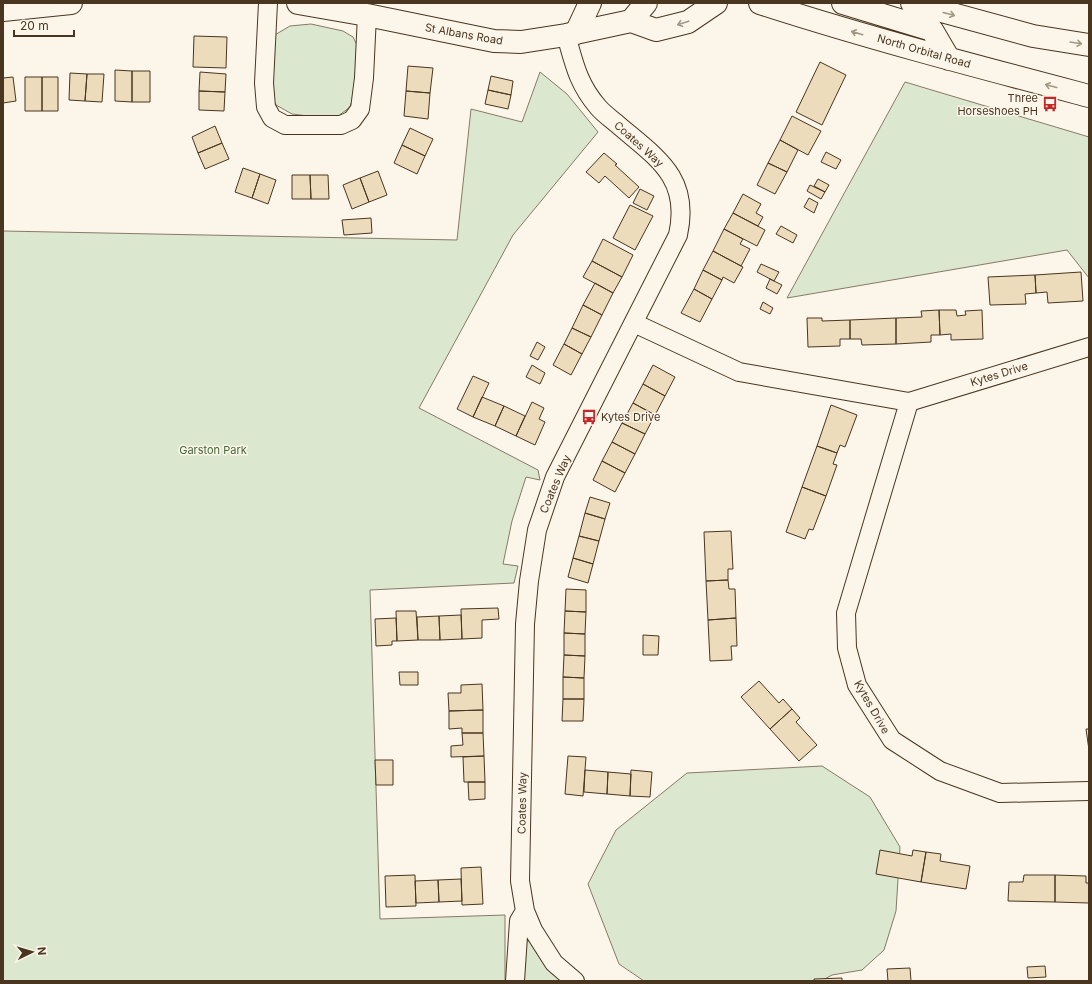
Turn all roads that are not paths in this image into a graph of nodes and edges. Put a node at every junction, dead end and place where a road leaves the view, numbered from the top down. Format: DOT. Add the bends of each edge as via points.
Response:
graph roads {
  1 [pos="71,3"];
  2 [pos="268,3"];
  3 [pos="298,3"];
  4 [pos="590,3"];
  5 [pos="646,3"];
  6 [pos="716,3"];
  7 [pos="760,3"];
  8 [pos="843,3"];
  9 [pos="912,3"];
  10 [pos="3,10"];
  11 [pos="367,14"];
  12 [pos="631,21"];
  13 [pos="571,34"];
  14 [pos="1089,45"];
  15 [pos="949,59"];
  16 [pos="1089,96"];
  17 [pos="634,323"];
  18 [pos="1089,347"];
  19 [pos="909,402"];
  20 [pos="1089,791"];
  21 [pos="525,911"];
  22 [pos="515,981"];
  23 [pos="576,981"];
  1 -- 10 [label="main road"];
  2 -- 11 [label="street" via="264,83 266,107 272,118 285,125 341,125 352,120 360,109"];
  3 -- 11 [label="main road, St Albans Road"];
  4 -- 13 [label="main road"];
  5 -- 12 [label="main road"];
  6 -- 12 [label="main road, one-way" via="688,22 656,30"];
  15 -- 7 [label="main road, North Orbital Road, one-way"];
  8 -- 15 [label="main road" via="932,30"];
  9 -- 14 [label="main road, one-way" via="1033,36"];
  11 -- 13 [label="main road, St Albans Road" via="494,41 521,42"];
  12 -- 13 [label="main road, St Albans Road"];
  13 -- 17 [label="street, Coates Way" via="579,78 585,91 599,108 662,164 671,175 679,194 681,223 678,235"];
  16 -- 15 [label="main road, North Orbital Road, one-way"];
  17 -- 19 [label="street, Kytes Drive" via="739,372"];
  17 -- 21 [label="street, Coates Way" via="555,477 537,530 525,624 520,881"];
  18 -- 19 [label="street, Kytes Drive"];
  19 -- 20 [label="street, Kytes Drive" via="846,612 847,648 857,685 892,740 940,771 1000,793"];
  21 -- 22 [label="street" via="518,920"];
  21 -- 23 [label="street, Coates Way" via="533,930 554,963"];
}
